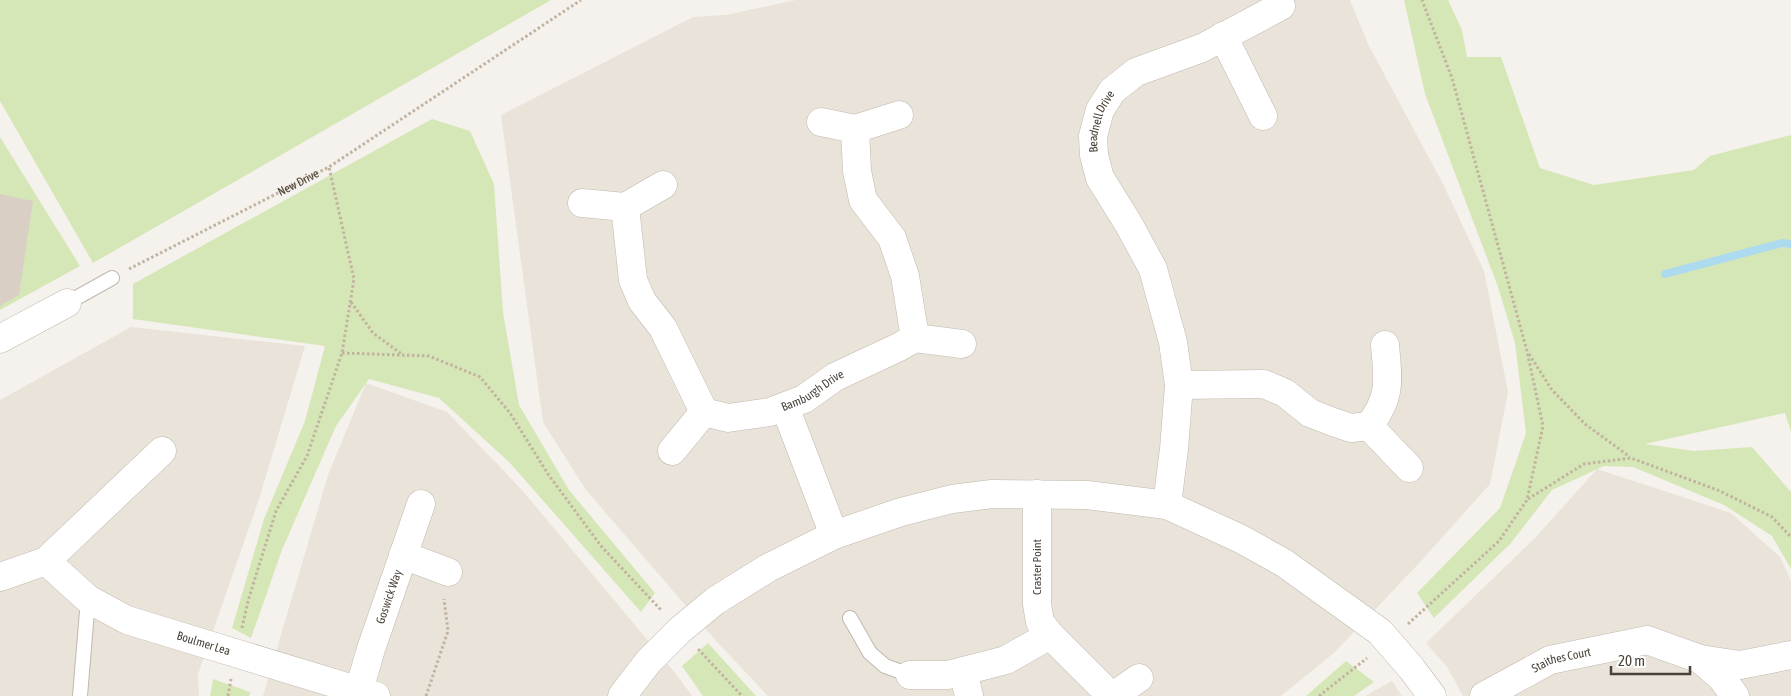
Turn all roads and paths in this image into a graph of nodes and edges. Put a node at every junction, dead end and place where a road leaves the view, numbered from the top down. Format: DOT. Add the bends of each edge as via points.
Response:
graph roads {
  1 [pos="581,0"];
  2 [pos="1422,0"];
  3 [pos="1281,6"];
  4 [pos="1223,36"];
  5 [pos="899,115"];
  6 [pos="1264,116"];
  7 [pos="821,122"];
  8 [pos="855,130"];
  9 [pos="329,167"];
  10 [pos="663,185"];
  11 [pos="582,203"];
  12 [pos="625,207"];
  13 [pos="112,278"];
  14 [pos="351,302"];
  15 [pos="67,303"];
  16 [pos="915,338"];
  17 [pos="0,339"];
  18 [pos="962,344"];
  19 [pos="1386,345"];
  20 [pos="1527,350"];
  21 [pos="342,353"];
  22 [pos="403,356"];
  23 [pos="1179,385"];
  24 [pos="784,406"];
  25 [pos="704,412"];
  26 [pos="1369,426"];
  27 [pos="162,451"];
  28 [pos="672,452"];
  29 [pos="1631,458"];
  30 [pos="1409,468"];
  31 [pos="1037,494"];
  32 [pos="1527,500"];
  33 [pos="421,504"];
  34 [pos="1167,505"];
  35 [pos="834,535"];
  36 [pos="1791,537"];
  37 [pos="403,555"];
  38 [pos="46,561"];
  39 [pos="448,572"];
  40 [pos="0,577"];
  41 [pos="88,599"];
  42 [pos="662,611"];
  43 [pos="850,618"];
  44 [pos="1408,624"];
  45 [pos="241,632"];
  46 [pos="1050,635"];
  47 [pos="701,652"];
  48 [pos="1791,655"];
  49 [pos="1700,659"];
  50 [pos="1364,661"];
  51 [pos="910,674"];
  52 [pos="1139,678"];
  53 [pos="231,679"];
  54 [pos="966,684"];
  55 [pos="368,693"];
  56 [pos="80,696"];
  57 [pos="228,696"];
  58 [pos="426,696"];
  59 [pos="622,696"];
  60 [pos="742,696"];
  61 [pos="1112,696"];
  62 [pos="1319,696"];
  63 [pos="1432,696"];
  64 [pos="1484,696"];
  65 [pos="1735,696"];
  1 -- 9 [label="path, New Drive"];
  2 -- 20 [label="path" via="1452,78"];
  3 -- 4 [label="street, Beadnell Drive"];
  4 -- 6 [label="street"];
  4 -- 23 [label="street, Beadnell Drive" via="1202,48 1136,72 1112,91 1100,110 1093,136 1100,178 1153,269 1173,342"];
  5 -- 8 [label="street"];
  7 -- 8 [label="street"];
  8 -- 16 [label="street" via="857,171 863,200 892,238 905,276"];
  9 -- 13 [label="path, New Drive"];
  9 -- 14 [label="path" via="354,279"];
  10 -- 12 [label="street"];
  11 -- 12 [label="street"];
  12 -- 25 [label="street" via="633,280 642,301 663,328"];
  13 -- 15 [label="lane"];
  14 -- 21 [label="path"];
  14 -- 22 [label="path" via="373,333"];
  15 -- 17 [label="street"];
  16 -- 18 [label="street"];
  16 -- 24 [label="street, Bamburgh Drive" via="835,377 804,399"];
  19 -- 26 [label="street" via="1387,394 1380,412"];
  20 -- 29 [label="path" via="1552,390 1585,424"];
  20 -- 32 [label="path" via="1542,426"];
  21 -- 22 [label="path"];
  21 -- 45 [label="path" via="307,456 276,511"];
  22 -- 42 [label="path" via="429,356 480,376 510,413 548,474 601,546"];
  23 -- 26 [label="street" via="1264,384 1333,422 1350,428"];
  23 -- 34 [label="street, Beadnell Drive"];
  24 -- 25 [label="street, Bamburgh Drive" via="770,412 728,418"];
  24 -- 35 [label="street"];
  25 -- 28 [label="street"];
  26 -- 30 [label="street"];
  27 -- 38 [label="street"];
  29 -- 32 [label="path" via="1584,464"];
  29 -- 36 [label="path" via="1720,491 1772,517"];
  31 -- 34 [label="street" via="1087,495"];
  31 -- 35 [label="street" via="992,494 952,499"];
  31 -- 46 [label="street, Craster Point" via="1037,604 1040,622"];
  32 -- 44 [label="path" via="1499,540"];
  33 -- 37 [label="street, Goswick Way"];
  34 -- 63 [label="street" via="1241,538 1284,563 1380,632"];
  35 -- 59 [label="street" via="768,568 715,601 648,662"];
  37 -- 39 [label="street"];
  37 -- 55 [label="street, Goswick Way"];
  38 -- 40 [label="street"];
  38 -- 41 [label="street, Boulmer Lea"];
  39 -- 58 [label="path" via="442,588 448,631"];
  41 -- 55 [label="street, Boulmer Lea" via="127,620"];
  41 -- 56 [label="lane"];
  43 -- 51 [label="lane" via="870,653 885,666"];
  46 -- 54 [label="street"];
  46 -- 61 [label="street, Craster Point"];
  47 -- 60 [label="path"];
  48 -- 49 [label="street, Staithes Court" via="1740,665"];
  49 -- 64 [label="street, Staithes Court" via="1647,640 1550,660"];
  49 -- 65 [label="street" via="1721,677"];
  50 -- 62 [label="path"];
  51 -- 54 [label="street" via="948,675"];
  52 -- 61 [label="street, Craster Point"];
  53 -- 57 [label="path"];
}
